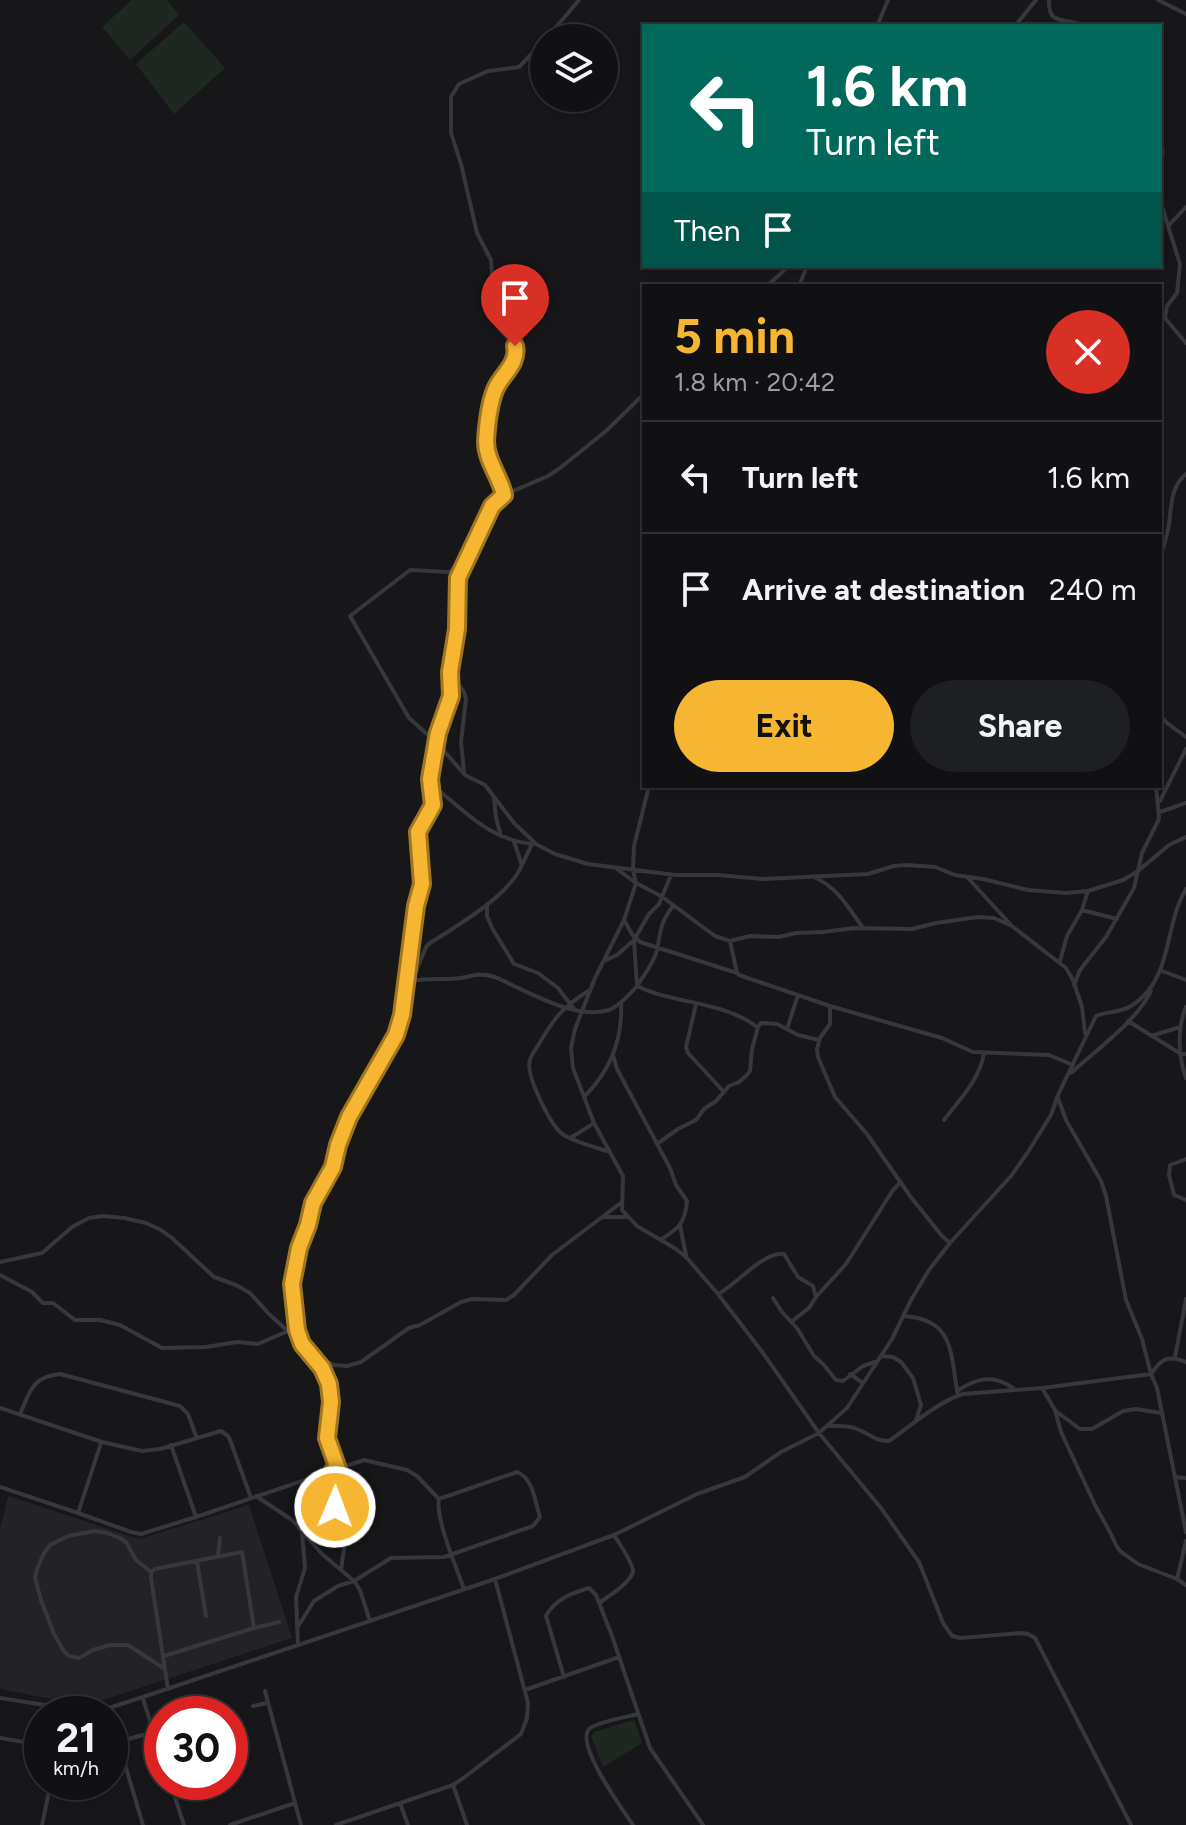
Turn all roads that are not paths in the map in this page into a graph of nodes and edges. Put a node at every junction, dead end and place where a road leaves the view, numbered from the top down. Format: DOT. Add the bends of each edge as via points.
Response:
graph roads {
  1 [pos="579,0"];
  2 [pos="888,0"];
  3 [pos="1036,0"];
  4 [pos="1049,0"];
  5 [pos="1158,0"];
  6 [pos="1186,14"];
  7 [pos="559,24"];
  8 [pos="878,24"];
  9 [pos="1017,24"];
  10 [pos="1080,24"];
  11 [pos="530,56"];
  12 [pos="1162,207"];
  13 [pos="1186,207"];
  14 [pos="1168,227"];
  15 [pos="1177,252"];
  16 [pos="1185,259"];
  17 [pos="787,268"];
  18 [pos="769,284"];
  19 [pos="1186,343"];
  20 [pos="642,396"];
  21 [pos="1186,474"];
  22 [pos="504,495"];
  23 [pos="1162,549"];
  24 [pos="463,566"];
  25 [pos="450,672"];
  26 [pos="1162,717"];
  27 [pos="1186,737"];
  28 [pos="437,743"];
  29 [pos="1186,749"];
  30 [pos="465,775"];
  31 [pos="430,784"];
  32 [pos="648,788"];
  33 [pos="1156,788"];
  34 [pos="494,796"];
  35 [pos="1159,803"];
  36 [pos="1186,803"];
  37 [pos="1160,812"];
  38 [pos="501,837"];
  39 [pos="1186,837"];
  40 [pos="514,842"];
  41 [pos="534,844"];
  42 [pos="522,865"];
  43 [pos="616,867"];
  44 [pos="633,870"];
  45 [pos="1138,871"];
  46 [pos="671,875"];
  47 [pos="814,877"];
  48 [pos="966,877"];
  49 [pos="636,883"];
  50 [pos="1186,889"];
  51 [pos="1088,891"];
  52 [pos="661,896"];
  53 [pos="487,904"];
  54 [pos="673,906"];
  55 [pos="1082,910"];
  56 [pos="1117,919"];
  57 [pos="624,920"];
  58 [pos="1012,926"];
  59 [pos="863,928"];
  60 [pos="635,939"];
  61 [pos="730,941"];
  62 [pos="657,947"];
  63 [pos="602,961"];
  64 [pos="1060,961"];
  65 [pos="1161,971"];
  66 [pos="737,973"];
  67 [pos="1186,980"];
  68 [pos="411,981"];
  69 [pos="1074,985"];
  70 [pos="1153,985"];
  71 [pos="637,986"];
  72 [pos="406,989"];
  73 [pos="590,990"];
  74 [pos="798,995"];
  75 [pos="621,1002"];
  76 [pos="570,1003"];
  77 [pos="696,1004"];
  78 [pos="830,1006"];
  79 [pos="564,1007"];
  80 [pos="1186,1007"];
  81 [pos="574,1009"];
  82 [pos="582,1011"];
  83 [pos="1128,1021"];
  84 [pos="758,1027"];
  85 [pos="787,1029"];
  86 [pos="1182,1031"];
  87 [pos="1085,1035"];
  88 [pos="1151,1036"];
  89 [pos="819,1040"];
  90 [pos="984,1053"];
  91 [pos="1183,1054"];
  92 [pos="613,1055"];
  93 [pos="1073,1065"];
  94 [pos="1067,1077"];
  95 [pos="1186,1078"];
  96 [pos="723,1091"];
  97 [pos="1058,1095"];
  98 [pos="584,1097"];
  99 [pos="944,1120"];
  100 [pos="594,1123"];
  101 [pos="571,1138"];
  102 [pos="657,1144"];
  103 [pos="609,1151"];
  104 [pos="1186,1159"];
  105 [pos="901,1182"];
  106 [pos="1186,1200"];
  107 [pos="622,1202"];
  108 [pos="601,1217"];
  109 [pos="627,1217"];
  110 [pos="680,1226"];
  111 [pos="662,1239"];
  112 [pos="950,1243"];
  113 [pos="686,1257"];
  114 [pos="0,1262"];
  115 [pos="0,1275"];
  116 [pos="718,1294"];
  117 [pos="816,1297"];
  118 [pos="773,1298"];
  119 [pos="1186,1299"];
  120 [pos="1186,1312"];
  121 [pos="903,1316"];
  122 [pos="1182,1318"];
  123 [pos="791,1322"];
  124 [pos="288,1331"];
  125 [pos="302,1344"];
  126 [pos="311,1355"];
  127 [pos="882,1356"];
  128 [pos="1175,1357"];
  129 [pos="875,1362"];
  130 [pos="1186,1362"];
  131 [pos="850,1374"];
  132 [pos="1151,1374"];
  133 [pos="863,1383"];
  134 [pos="1042,1388"];
  135 [pos="1016,1389"];
  136 [pos="958,1394"];
  137 [pos="0,1408"];
  138 [pos="1055,1410"];
  139 [pos="1162,1413"];
  140 [pos="20,1414"];
  141 [pos="916,1422"];
  142 [pos="829,1426"];
  143 [pos="819,1433"];
  144 [pos="197,1437"];
  145 [pos="102,1442"];
  146 [pos="171,1445"];
  147 [pos="336,1470"];
  148 [pos="1175,1477"];
  149 [pos="1186,1478"];
  150 [pos="0,1487"];
  151 [pos="254,1497"];
  152 [pos="439,1499"];
  153 [pos="78,1513"];
  154 [pos="196,1517"];
  155 [pos="302,1530"];
  156 [pos="1186,1532"];
  157 [pos="614,1535"];
  158 [pos="220,1538"];
  159 [pos="1186,1541"];
  160 [pos="452,1553"];
  161 [pos="218,1556"];
  162 [pos="197,1561"];
  163 [pos="341,1570"];
  164 [pos="151,1572"];
  165 [pos="495,1579"];
  166 [pos="1177,1579"];
  167 [pos="354,1581"];
  168 [pos="1186,1585"];
  169 [pos="464,1589"];
  170 [pos="599,1603"];
  171 [pos="206,1616"];
  172 [pos="370,1621"];
  173 [pos="279,1622"];
  174 [pos="254,1628"];
  175 [pos="297,1628"];
  176 [pos="298,1645"];
  177 [pos="164,1656"];
  178 [pos="619,1657"];
  179 [pos="165,1669"];
  180 [pos="564,1677"];
  181 [pos="168,1689"];
  182 [pos="525,1690"];
  183 [pos="265,1691"];
  184 [pos="143,1697"];
  185 [pos="0,1698"];
  186 [pos="144,1700"];
  187 [pos="267,1703"];
  188 [pos="253,1706"];
  189 [pos="638,1714"];
  190 [pos="0,1738"];
  191 [pos="24,1742"];
  192 [pos="128,1775"];
  193 [pos="453,1785"];
  194 [pos="47,1800"];
  195 [pos="176,1800"];
  196 [pos="295,1803"];
  197 [pos="400,1803"];
  198 [pos="346,1824"];
  199 [pos="42,1825"];
  200 [pos="143,1825"];
  201 [pos="184,1825"];
  202 [pos="230,1825"];
  203 [pos="301,1825"];
  204 [pos="336,1825"];
  205 [pos="408,1825"];
  206 [pos="467,1825"];
  207 [pos="633,1825"];
  208 [pos="703,1825"];
  209 [pos="1131,1825"];
  1 -- 7 [label="street"];
  2 -- 8 [label="street"];
  3 -- 9 [label="street"];
  4 -- 10 [label="street" via="1053,17"];
  5 -- 6 [label="street"];
  11 -- 22 [label="street" via="519,67 488,71 459,84 451,97 451,133 477,233 491,260 493,319 516,350 493,394 486,445"];
  12 -- 14 [label="street"];
  13 -- 14 [label="street"];
  14 -- 15 [label="street"];
  15 -- 16 [label="street"];
  15 -- 19 [label="street" via="1177,293 1165,318"];
  17 -- 18 [label="street"];
  20 -- 22 [label="street" via="560,468"];
  21 -- 23 [label="street" via="1173,492"];
  22 -- 24 [label="street" via="492,506"];
  24 -- 25 [label="street" via="457,581"];
  24 -- 28 [label="street" via="448,572 410,570 350,616 409,718"];
  25 -- 28 [label="street" via="451,696"];
  25 -- 30 [label="street" via="466,699 461,742"];
  26 -- 27 [label="street"];
  28 -- 30 [label="street"];
  28 -- 31 [label="street"];
  29 -- 35 [label="street"];
  30 -- 34 [label="street"];
  31 -- 38 [label="street"];
  31 -- 72 [label="street" via="433,805 418,832 422,884"];
  32 -- 44 [label="street"];
  33 -- 35 [label="street"];
  34 -- 38 [label="street"];
  34 -- 41 [label="street"];
  35 -- 37 [label="street"];
  36 -- 37 [label="street"];
  37 -- 45 [label="street"];
  38 -- 40 [label="street"];
  39 -- 45 [label="street"];
  40 -- 41 [label="street"];
  40 -- 42 [label="street"];
  41 -- 42 [label="street"];
  41 -- 43 [label="street" via="588,864"];
  42 -- 53 [label="street" via="516,878"];
  43 -- 44 [label="street"];
  43 -- 49 [label="street"];
  44 -- 46 [label="street"];
  44 -- 49 [label="street"];
  45 -- 51 [label="street"];
  45 -- 56 [label="street"];
  46 -- 47 [label="street"];
  46 -- 52 [label="street"];
  47 -- 48 [label="street" via="868,874 901,865 935,867"];
  47 -- 59 [label="street" via="837,892"];
  48 -- 51 [label="street" via="1028,890"];
  48 -- 58 [label="street"];
  49 -- 52 [label="street"];
  49 -- 57 [label="street"];
  50 -- 65 [label="street"];
  51 -- 55 [label="street"];
  52 -- 54 [label="street"];
  52 -- 60 [label="street"];
  53 -- 68 [label="street" via="426,947"];
  53 -- 76 [label="street" via="492,928 514,964 538,973"];
  54 -- 61 [label="street"];
  54 -- 62 [label="street" via="662,922"];
  55 -- 56 [label="street"];
  55 -- 64 [label="street"];
  56 -- 69 [label="street"];
  57 -- 60 [label="street"];
  57 -- 63 [label="street"];
  58 -- 59 [label="street" via="978,917 912,929"];
  58 -- 64 [label="street"];
  59 -- 61 [label="street"];
  60 -- 62 [label="street"];
  60 -- 63 [label="street"];
  60 -- 71 [label="street"];
  61 -- 66 [label="street"];
  62 -- 66 [label="street"];
  62 -- 71 [label="street"];
  63 -- 73 [label="street"];
  64 -- 69 [label="street"];
  65 -- 67 [label="street"];
  65 -- 70 [label="street"];
  66 -- 74 [label="street"];
  68 -- 72 [label="street"];
  68 -- 79 [label="street" via="481,974"];
  69 -- 87 [label="street"];
  70 -- 83 [label="street" via="1145,1004"];
  70 -- 87 [label="street" via="1130,1007 1096,1016"];
  71 -- 75 [label="street"];
  71 -- 77 [label="street"];
  72 -- 125 [label="street" via="396,1035 349,1117 299,1248 292,1284"];
  73 -- 76 [label="street"];
  73 -- 82 [label="street"];
  74 -- 78 [label="street"];
  74 -- 85 [label="street"];
  75 -- 82 [label="street" via="609,1010"];
  75 -- 92 [label="street"];
  76 -- 79 [label="street"];
  76 -- 81 [label="street"];
  77 -- 84 [label="street"];
  77 -- 96 [label="street" via="686,1047"];
  78 -- 89 [label="street" via="830,1024"];
  78 -- 90 [label="street"];
  79 -- 81 [label="street"];
  79 -- 101 [label="street" via="546,1030 530,1070 551,1119"];
  80 -- 86 [label="street"];
  81 -- 82 [label="street"];
  82 -- 98 [label="street" via="571,1048"];
  83 -- 88 [label="street"];
  83 -- 94 [label="street"];
  84 -- 85 [label="street" via="764,1022"];
  84 -- 96 [label="street" via="750,1071"];
  85 -- 89 [label="street"];
  86 -- 88 [label="street"];
  86 -- 91 [label="street"];
  87 -- 93 [label="street"];
  88 -- 91 [label="street"];
  89 -- 105 [label="street" via="818,1057 835,1097"];
  90 -- 93 [label="street" via="1049,1055"];
  90 -- 99 [label="street" via="976,1078"];
  91 -- 95 [label="street"];
  92 -- 98 [label="street"];
  92 -- 102 [label="street"];
  93 -- 94 [label="street"];
  94 -- 97 [label="street"];
  96 -- 102 [label="street" via="696,1120"];
  97 -- 112 [label="street" via="1044,1129 1011,1176"];
  97 -- 132 [label="street" via="1066,1120 1101,1181 1121,1281"];
  98 -- 100 [label="street"];
  100 -- 101 [label="street"];
  100 -- 103 [label="street"];
  101 -- 103 [label="street"];
  102 -- 110 [label="street" via="687,1201"];
  103 -- 107 [label="street" via="623,1176"];
  104 -- 106 [label="street" via="1169,1170 1174,1195"];
  105 -- 112 [label="street"];
  105 -- 117 [label="street" via="846,1264"];
  107 -- 108 [label="street"];
  107 -- 109 [label="street"];
  108 -- 109 [label="street"];
  108 -- 126 [label="street" via="506,1300 461,1302 347,1366"];
  109 -- 111 [label="street"];
  110 -- 111 [label="street"];
  110 -- 113 [label="street"];
  111 -- 113 [label="street"];
  112 -- 121 [label="street"];
  113 -- 116 [label="street"];
  114 -- 124 [label="street" via="42,1253 89,1218 146,1223 172,1238 214,1277 250,1293"];
  115 -- 124 [label="street" via="75,1320 120,1325 162,1348 258,1344"];
  116 -- 117 [label="street" via="778,1253 813,1286"];
  116 -- 143 [label="street"];
  117 -- 123 [label="street"];
  118 -- 123 [label="street"];
  119 -- 122 [label="street"];
  120 -- 122 [label="street"];
  121 -- 127 [label="street"];
  121 -- 136 [label="street" via="928,1320 948,1342"];
  122 -- 128 [label="street"];
  123 -- 131 [label="street" via="836,1380"];
  124 -- 125 [label="street"];
  125 -- 126 [label="street"];
  126 -- 147 [label="street" via="329,1384 327,1438"];
  127 -- 129 [label="street"];
  127 -- 141 [label="street" via="901,1362 913,1378 921,1407"];
  128 -- 130 [label="street"];
  128 -- 132 [label="street" via="1165,1358"];
  129 -- 131 [label="street"];
  129 -- 133 [label="street"];
  131 -- 133 [label="street"];
  132 -- 134 [label="street"];
  132 -- 139 [label="street"];
  133 -- 142 [label="street"];
  134 -- 135 [label="street"];
  134 -- 138 [label="street"];
  135 -- 136 [label="street"];
  135 -- 136 [label="street" via="986,1378"];
  136 -- 141 [label="street"];
  137 -- 140 [label="street"];
  138 -- 139 [label="street" via="1080,1429 1092,1429 1123,1411"];
  138 -- 166 [label="street" via="1116,1545 1138,1564"];
  139 -- 148 [label="street"];
  140 -- 144 [label="street" via="37,1381 60,1374 180,1406"];
  140 -- 145 [label="street"];
  141 -- 142 [label="street" via="889,1441 853,1427"];
  142 -- 143 [label="street"];
  143 -- 157 [label="street" via="745,1477"];
  143 -- 209 [label="street" via="919,1562 952,1636 1022,1633 1035,1638"];
  144 -- 146 [label="street"];
  144 -- 151 [label="street" via="225,1433"];
  145 -- 146 [label="street" via="142,1451"];
  145 -- 153 [label="street"];
  146 -- 154 [label="street"];
  147 -- 151 [label="street"];
  147 -- 152 [label="street" via="368,1460 407,1470"];
  147 -- 163 [label="street" via="336,1519 344,1549"];
  148 -- 149 [label="street"];
  148 -- 156 [label="street"];
  150 -- 153 [label="street"];
  151 -- 154 [label="street"];
  151 -- 155 [label="street"];
  152 -- 160 [label="street"];
  152 -- 160 [label="street" via="521,1472 540,1517 533,1526"];
  153 -- 154 [label="street" via="141,1534"];
  155 -- 163 [label="street"];
  155 -- 175 [label="street" via="305,1568 296,1597"];
  157 -- 165 [label="street"];
  157 -- 170 [label="street" via="632,1575"];
  158 -- 161 [label="street"];
  159 -- 166 [label="street"];
  160 -- 167 [label="street" via="437,1558 395,1556"];
  160 -- 169 [label="street"];
  161 -- 162 [label="street"];
  161 -- 174 [label="street" via="244,1553"];
  162 -- 164 [label="street"];
  162 -- 171 [label="street"];
  163 -- 167 [label="street"];
  164 -- 177 [label="street"];
  164 -- 179 [label="street" via="126,1542 95,1531 50,1545 35,1578 54,1634 69,1656 79,1658 122,1644"];
  165 -- 169 [label="street"];
  165 -- 182 [label="street"];
  166 -- 168 [label="street"];
  167 -- 172 [label="street"];
  167 -- 175 [label="street" via="314,1601"];
  169 -- 172 [label="street"];
  170 -- 178 [label="street"];
  170 -- 180 [label="street" via="587,1588 548,1611 546,1620"];
  172 -- 176 [label="street"];
  173 -- 174 [label="street"];
  174 -- 177 [label="street"];
  175 -- 176 [label="street"];
  176 -- 181 [label="street"];
  177 -- 179 [label="street"];
  178 -- 180 [label="street"];
  178 -- 189 [label="street"];
  179 -- 181 [label="street"];
  180 -- 182 [label="street"];
  181 -- 184 [label="street"];
  182 -- 193 [label="street" via="527,1718 521,1734"];
  183 -- 187 [label="street"];
  184 -- 185 [label="street" via="83,1711"];
  184 -- 186 [label="street"];
  187 -- 188 [label="street"];
  187 -- 196 [label="street"];
  189 -- 207 [label="street" via="595,1725 585,1737 596,1768"];
  189 -- 208 [label="street" via="650,1748"];
  190 -- 191 [label="street"];
  192 -- 200 [label="street"];
  193 -- 197 [label="street"];
  193 -- 206 [label="street"];
  194 -- 199 [label="street"];
  195 -- 201 [label="street"];
  196 -- 202 [label="street"];
  196 -- 203 [label="street"];
  197 -- 198 [label="street"];
  197 -- 205 [label="street"];
  198 -- 204 [label="street"];
}
